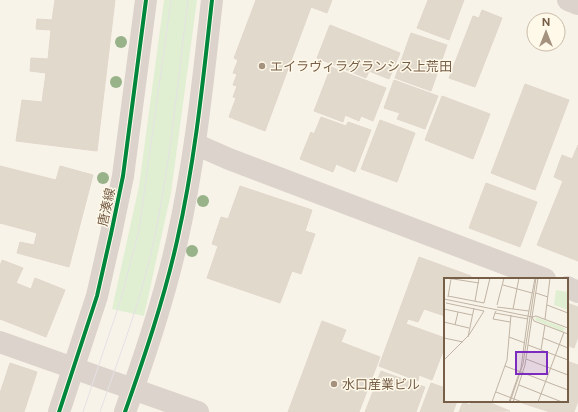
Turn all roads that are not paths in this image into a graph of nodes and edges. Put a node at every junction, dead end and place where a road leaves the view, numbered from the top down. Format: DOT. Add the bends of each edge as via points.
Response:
graph roads {
  1 [pos="146,0"];
  2 [pos="212,0"];
  3 [pos="568,0"];
  4 [pos="578,4"];
  5 [pos="195,144"];
  6 [pos="542,278"];
  7 [pos="568,287"];
  8 [pos="578,292"];
  9 [pos="0,342"];
  10 [pos="74,368"];
  11 [pos="133,388"];
  12 [pos="59,412"];
  13 [pos="125,412"];
  14 [pos="198,412"];
  1 -- 10 [label="street, 唐湊線" via="123,176 97,296"];
  2 -- 5 [label="street"];
  3 -- 4 [label="street"];
  5 -- 6 [label="street"];
  5 -- 11 [label="street" via="177,242 161,306"];
  7 -- 8 [label="street"];
  9 -- 10 [label="street"];
  10 -- 11 [label="street"];
  10 -- 12 [label="street, 唐湊線"];
  11 -- 13 [label="street"];
  11 -- 14 [label="street"];
}
